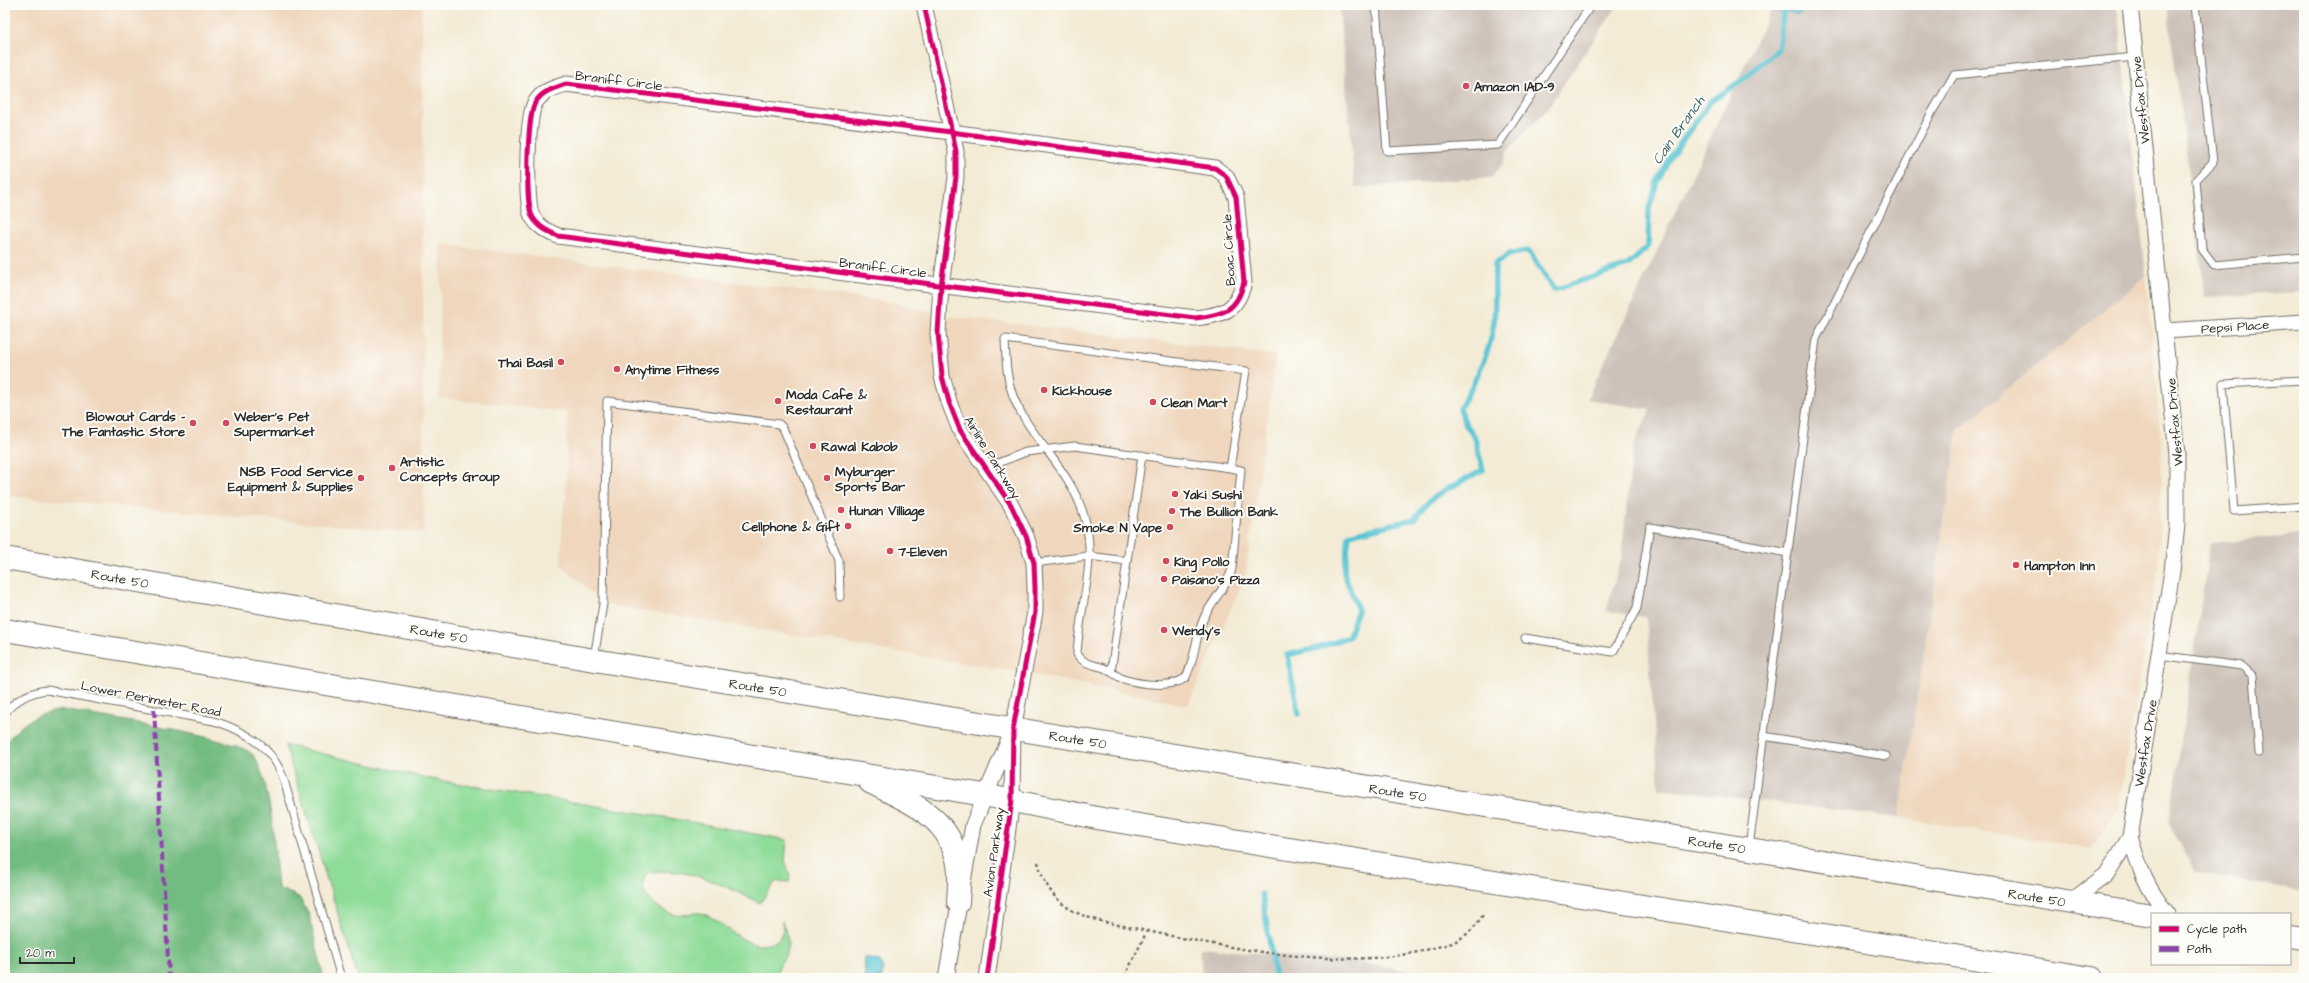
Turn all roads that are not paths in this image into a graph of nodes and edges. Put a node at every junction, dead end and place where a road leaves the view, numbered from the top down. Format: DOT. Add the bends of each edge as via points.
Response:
graph roads {
  1 [pos="924,5"];
  2 [pos="1376,5"];
  3 [pos="1591,5"];
  4 [pos="2130,5"];
  5 [pos="2195,5"];
  6 [pos="2135,57"];
  7 [pos="951,132"];
  8 [pos="2304,257"];
  9 [pos="942,286"];
  10 [pos="2304,322"];
  11 [pos="2165,331"];
  12 [pos="2304,380"];
  13 [pos="1047,448"];
  14 [pos="1142,455"];
  15 [pos="985,468"];
  16 [pos="1230,468"];
  17 [pos="2304,506"];
  18 [pos="1788,553"];
  19 [pos="1089,556"];
  20 [pos="5,558"];
  21 [pos="1127,561"];
  22 [pos="1034,563"];
  23 [pos="840,597"];
  24 [pos="5,630"];
  25 [pos="1525,638"];
  26 [pos="2158,655"];
  27 [pos="594,660"];
  28 [pos="1111,672"];
  29 [pos="5,712"];
  30 [pos="1013,729"];
  31 [pos="1763,736"];
  32 [pos="2259,753"];
  33 [pos="1886,756"];
  34 [pos="849,772"];
  35 [pos="984,795"];
  36 [pos="1012,800"];
  37 [pos="2130,837"];
  38 [pos="1749,849"];
  39 [pos="958,902"];
  40 [pos="2070,902"];
  41 [pos="2167,913"];
  42 [pos="2151,915"];
  43 [pos="2291,936"];
  44 [pos="2304,939"];
  45 [pos="341,978"];
  46 [pos="946,978"];
  47 [pos="987,978"];
  48 [pos="2091,978"];
  1 -- 7 [label="street, Airline Parkway"];
  2 -- 3 [label="lane" via="1387,151 1498,145"];
  4 -- 6 [label="street, Westfax Drive"];
  5 -- 8 [label="lane" via="2213,162 2196,180 2202,250 2214,265"];
  6 -- 11 [label="street, Westfax Drive"];
  6 -- 18 [label="lane" via="1954,75 1816,339"];
  7 -- 9 [label="street, Airline Parkway" via="956,151 956,178"];
  7 -- 9 [label="street, Boac Circle" via="1215,168 1226,176 1236,197 1244,282 1236,302 1228,310 1218,315 1196,318"];
  7 -- 9 [label="street, Braniff Circle" via="566,84 548,90 542,95 532,110 530,125 528,200 531,215 539,226 558,236"];
  9 -- 15 [label="street, Airline Parkway" via="938,333 942,376 960,430"];
  10 -- 11 [label="street, Pepsi Place"];
  11 -- 26 [label="street, Westfax Drive" via="2178,478 2172,571"];
  12 -- 17 [label="lane" via="2223,384 2234,511"];
  13 -- 14 [label="lane" via="1075,446"];
  13 -- 15 [label="lane" via="1026,452"];
  13 -- 16 [label="lane" via="1021,412 1013,396 1006,367 1005,339 1246,371"];
  13 -- 19 [label="lane" via="1075,490 1088,532"];
  14 -- 16 [label="lane"];
  14 -- 21 [label="lane"];
  15 -- 22 [label="street, Airline Parkway" via="1011,505 1026,536"];
  16 -- 28 [label="lane" via="1241,470 1232,569 1202,621 1186,677 1182,682 1170,685 1125,679"];
  18 -- 25 [label="lane" via="1650,527 1637,608 1612,652"];
  18 -- 31 [label="lane"];
  19 -- 21 [label="lane"];
  19 -- 22 [label="lane"];
  19 -- 28 [label="lane" via="1077,654 1084,662"];
  20 -- 27 [label="highway, Route 50"];
  21 -- 28 [label="lane"];
  22 -- 30 [label="street, Airline Parkway" via="1035,612"];
  23 -- 27 [label="lane" via="839,561 783,428 779,424 607,401 603,604"];
  24 -- 34 [label="highway"];
  26 -- 32 [label="lane" via="2242,666 2253,676"];
  26 -- 37 [label="street, Westfax Drive"];
  27 -- 30 [label="highway, Route 50"];
  29 -- 45 [label="lane, Lower Perimeter Road" via="20,698 47,690 214,721 236,728 259,742 283,775"];
  30 -- 35 [label="street, Avion Parkway"];
  30 -- 36 [label="street, Avion Parkway"];
  30 -- 38 [label="highway, Route 50"];
  31 -- 33 [label="lane"];
  31 -- 38 [label="lane"];
  34 -- 35 [label="highway"];
  34 -- 39 [label="highway" via="920,807 932,816 953,844 959,866"];
  35 -- 36 [label="highway"];
  35 -- 39 [label="street, Avion Parkway" via="972,825"];
  36 -- 47 [label="street, Avion Parkway"];
  36 -- 48 [label="highway" via="1118,821"];
  37 -- 40 [label="street, Westfax Drive" via="2106,875"];
  37 -- 41 [label="street, Westfax Drive" via="2152,896"];
  38 -- 40 [label="highway, Route 50"];
  39 -- 46 [label="street, Avion Parkway"];
  40 -- 42 [label="highway, Route 50"];
  43 -- 44 [label="highway"];
}
